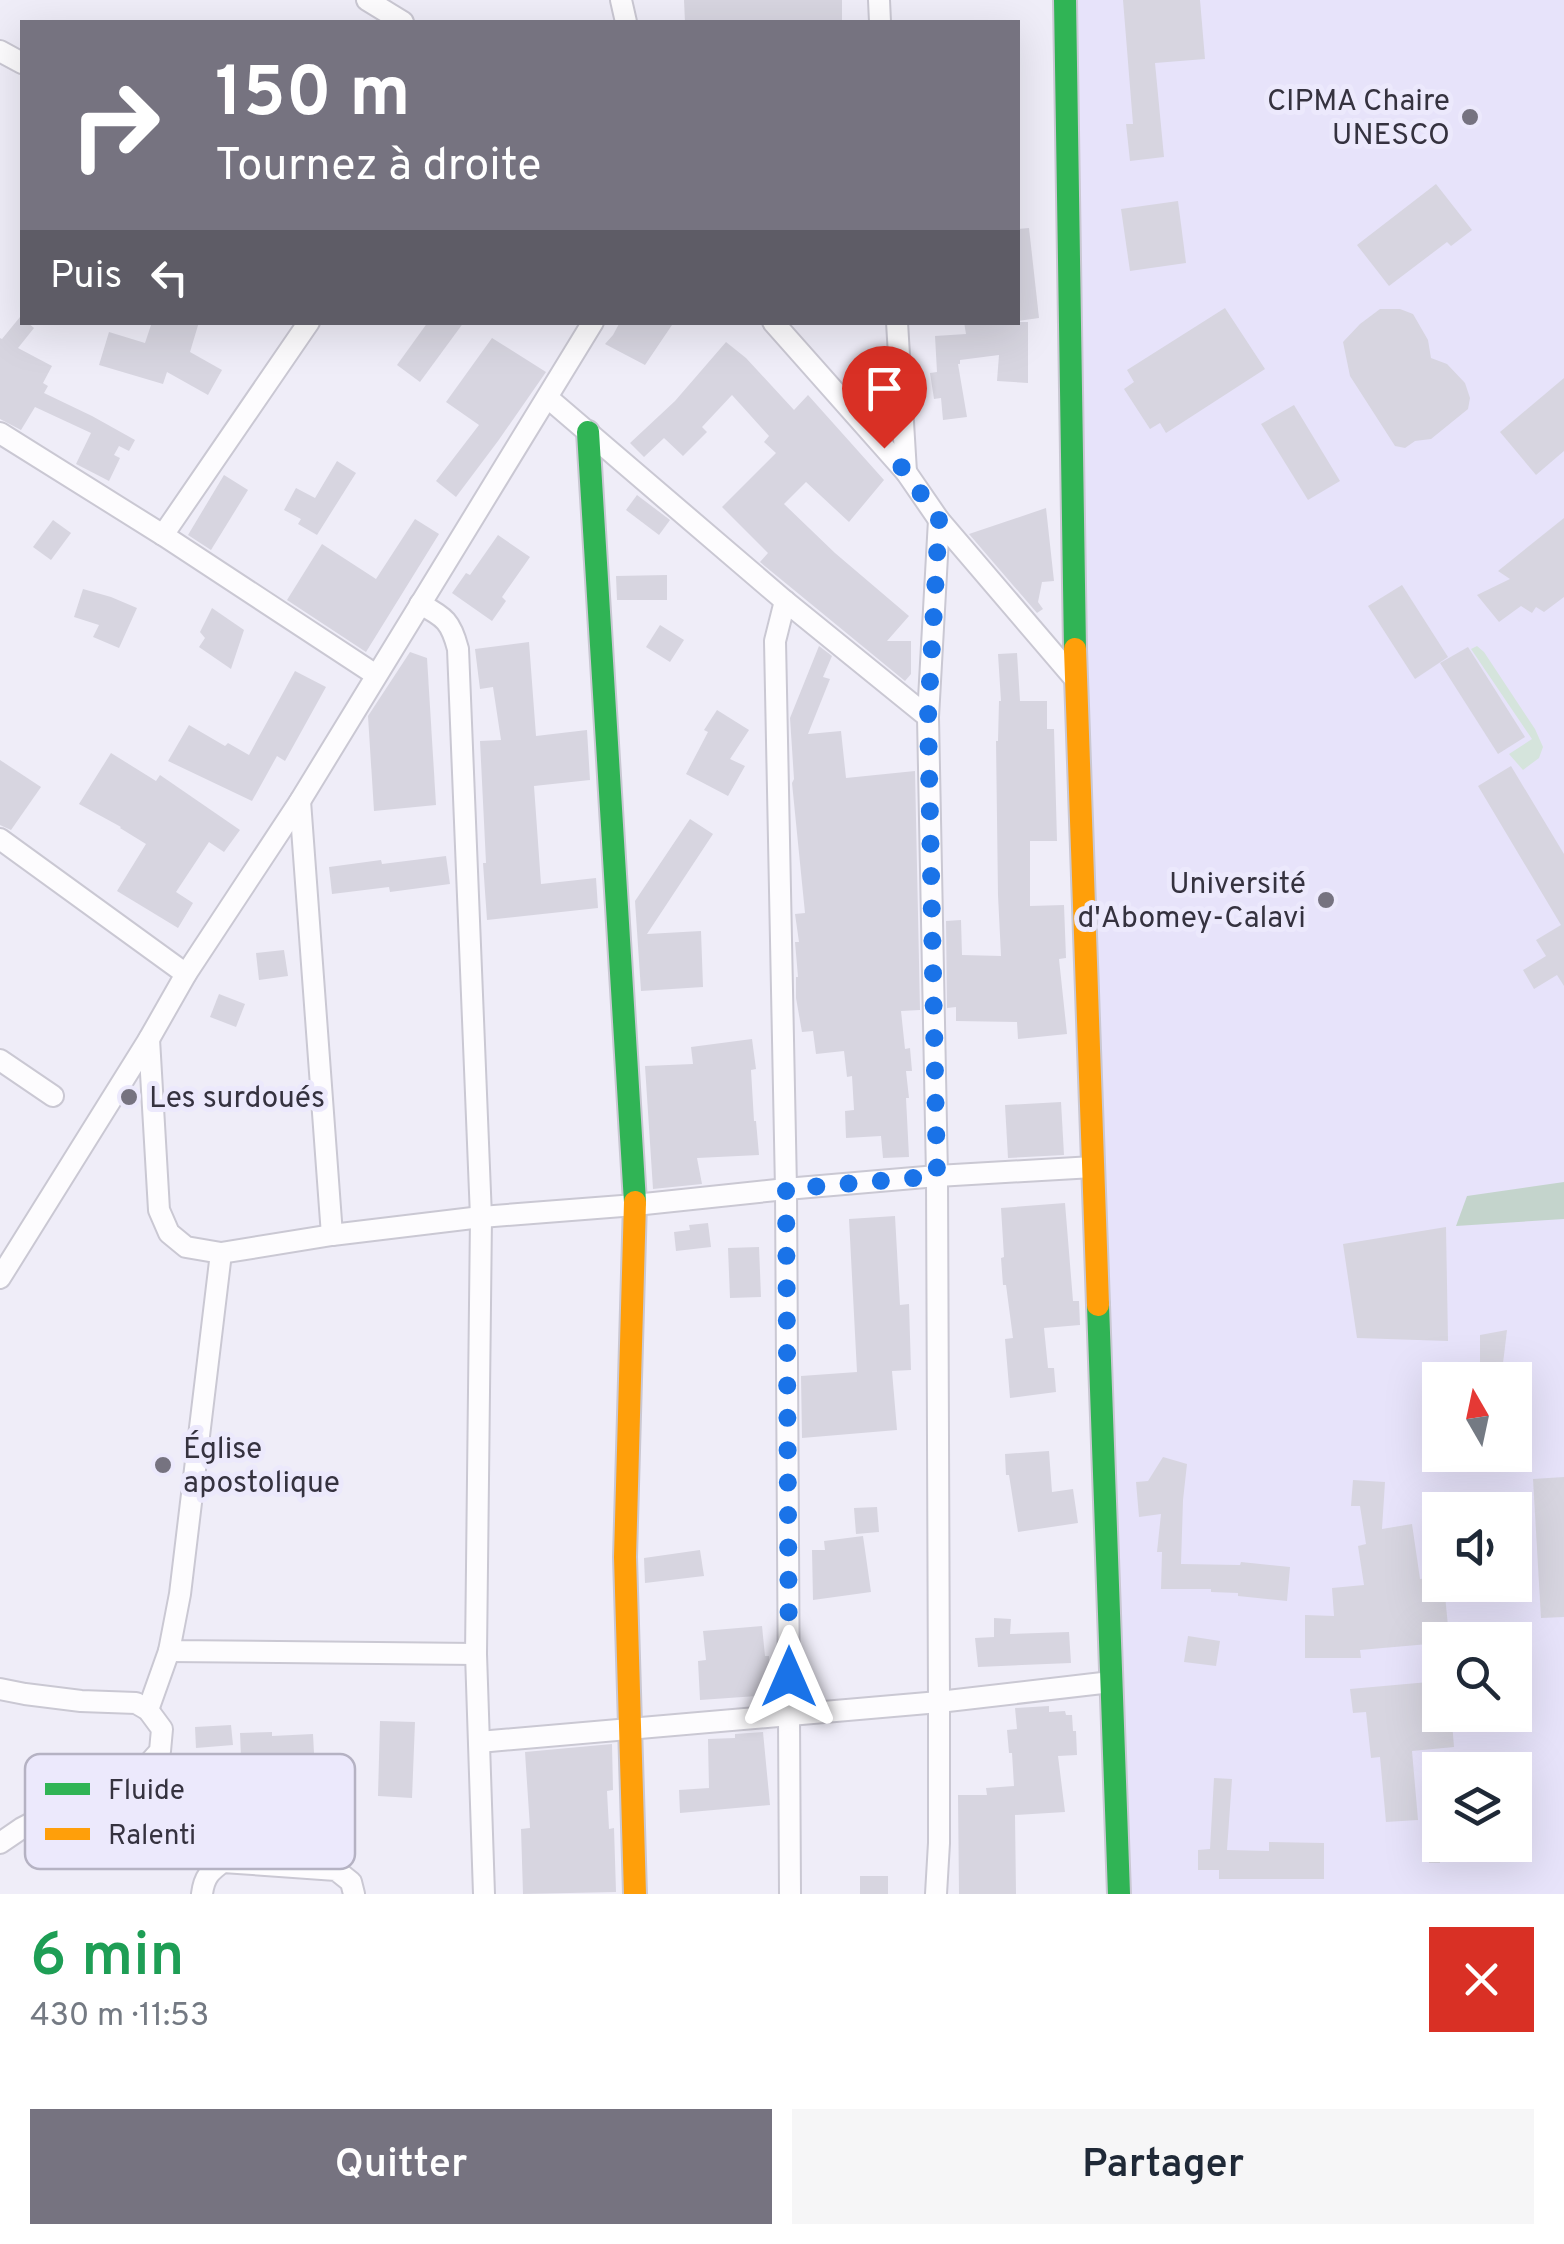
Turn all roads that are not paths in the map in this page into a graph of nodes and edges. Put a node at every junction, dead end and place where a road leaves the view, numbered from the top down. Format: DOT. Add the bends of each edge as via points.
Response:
graph roads {
  1 [pos="367,0"];
  2 [pos="1065,0"];
  3 [pos="400,20"];
  4 [pos="307,325"];
  5 [pos="591,325"];
  6 [pos="776,325"];
  7 [pos="897,325"];
  8 [pos="548,398"];
  9 [pos="588,432"];
  10 [pos="0,433"];
  11 [pos="906,472"];
  12 [pos="939,520"];
  13 [pos="163,535"];
  14 [pos="785,601"];
  15 [pos="420,604"];
  16 [pos="376,675"];
  17 [pos="1075,679"];
  18 [pos="928,717"];
  19 [pos="300,800"];
  20 [pos="0,840"];
  21 [pos="186,974"];
  22 [pos="149,1039"];
  23 [pos="0,1060"];
  24 [pos="53,1096"];
  25 [pos="1093,1167"];
  26 [pos="937,1176"];
  27 [pos="786,1189"];
  28 [pos="635,1205"];
  29 [pos="481,1217"];
  30 [pos="332,1235"];
  31 [pos="221,1252"];
  32 [pos="0,1278"];
  33 [pos="169,1652"];
  34 [pos="476,1654"];
  35 [pos="1111,1682"];
  36 [pos="0,1689"];
  37 [pos="940,1702"];
  38 [pos="148,1710"];
  39 [pos="789,1715"];
  40 [pos="630,1728"];
  41 [pos="479,1742"];
  42 [pos="157,1754"];
  43 [pos="25,1826"];
  44 [pos="0,1843"];
  45 [pos="212,1869"];
  46 [pos="322,1869"];
  47 [pos="202,1894"];
  48 [pos="354,1894"];
  49 [pos="484,1894"];
  50 [pos="635,1894"];
  51 [pos="790,1894"];
  52 [pos="936,1894"];
  53 [pos="1119,1894"];
  1 -- 3 [label="street"];
  2 -- 17 [label="street"];
  4 -- 13 [label="street"];
  5 -- 8 [label="street"];
  6 -- 11 [label="street"];
  7 -- 11 [label="street"];
  8 -- 9 [label="street"];
  8 -- 15 [label="street"];
  9 -- 14 [label="street"];
  9 -- 28 [label="street"];
  10 -- 13 [label="street"];
  11 -- 12 [label="street"];
  12 -- 17 [label="street"];
  12 -- 18 [label="street"];
  13 -- 16 [label="street"];
  14 -- 18 [label="street"];
  14 -- 27 [label="street" via="775,641"];
  15 -- 16 [label="street"];
  15 -- 29 [label="street" via="453,629 458,649"];
  16 -- 19 [label="street"];
  17 -- 25 [label="street"];
  18 -- 26 [label="street"];
  19 -- 21 [label="street"];
  19 -- 30 [label="street"];
  20 -- 21 [label="street"];
  21 -- 22 [label="street"];
  22 -- 31 [label="street" via="159,1210 169,1233 186,1247"];
  22 -- 32 [label="street"];
  23 -- 24 [label="street"];
  25 -- 26 [label="street"];
  25 -- 35 [label="street"];
  26 -- 27 [label="street"];
  26 -- 37 [label="street"];
  27 -- 28 [label="street"];
  27 -- 39 [label="street"];
  28 -- 29 [label="street"];
  28 -- 40 [label="street" via="625,1557"];
  29 -- 30 [label="street"];
  29 -- 34 [label="street"];
  30 -- 31 [label="street"];
  31 -- 33 [label="street"];
  33 -- 34 [label="street"];
  33 -- 38 [label="street"];
  34 -- 41 [label="street"];
  35 -- 37 [label="street"];
  35 -- 53 [label="street"];
  36 -- 38 [label="street" via="136,1702"];
  37 -- 39 [label="street"];
  37 -- 52 [label="street"];
  38 -- 42 [label="street" via="162,1730"];
  39 -- 40 [label="street"];
  39 -- 51 [label="street"];
  40 -- 41 [label="street"];
  40 -- 50 [label="street"];
  41 -- 49 [label="street"];
  43 -- 44 [label="street"];
  45 -- 47 [label="street"];
  46 -- 48 [label="street" via="336,1870"];
}
